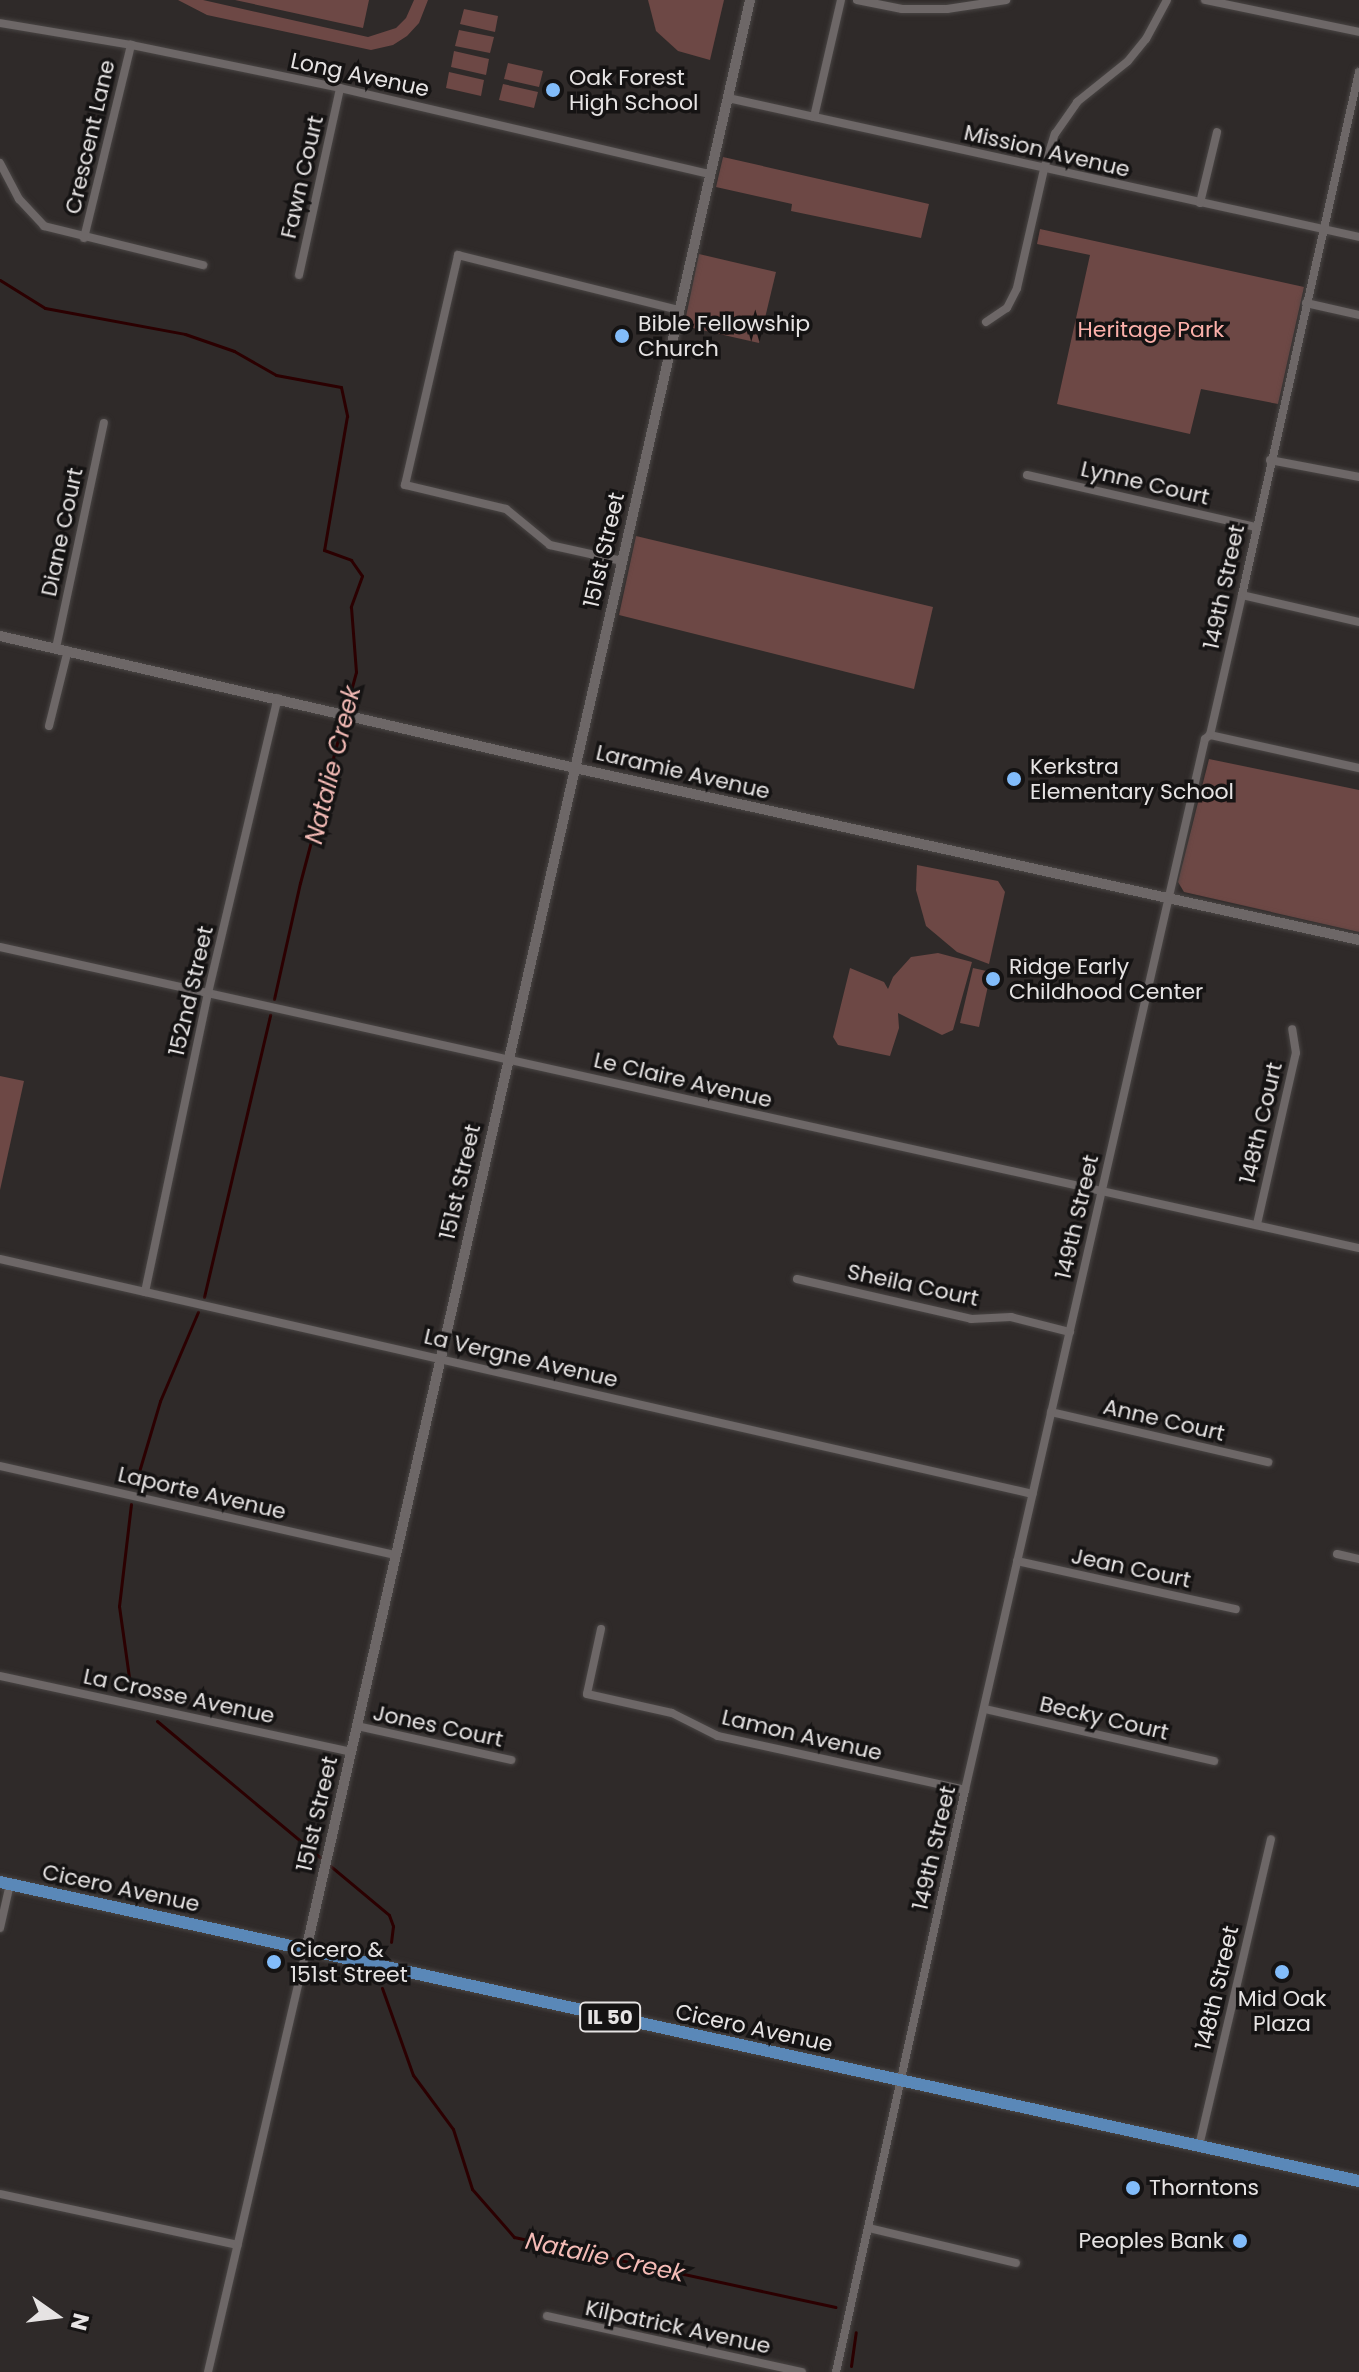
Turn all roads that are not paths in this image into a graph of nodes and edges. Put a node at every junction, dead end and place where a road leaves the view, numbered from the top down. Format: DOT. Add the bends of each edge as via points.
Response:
graph roads {
  1 [pos="750,0"];
  2 [pos="841,0"];
  3 [pos="857,0"];
  4 [pos="1006,0"];
  5 [pos="1167,0"];
  6 [pos="1205,0"];
  7 [pos="0,23"];
  8 [pos="1359,32"];
  9 [pos="131,45"];
  10 [pos="1359,72"];
  11 [pos="340,88"];
  12 [pos="728,98"];
  13 [pos="814,117"];
  14 [pos="1217,132"];
  15 [pos="0,163"];
  16 [pos="1044,169"];
  17 [pos="710,174"];
  18 [pos="1200,203"];
  19 [pos="1323,230"];
  20 [pos="1359,237"];
  21 [pos="84,238"];
  22 [pos="203,265"];
  23 [pos="299,275"];
  24 [pos="1306,303"];
  25 [pos="679,310"];
  26 [pos="1359,315"];
  27 [pos="986,322"];
  28 [pos="104,423"];
  29 [pos="1270,460"];
  30 [pos="1027,475"];
  31 [pos="1359,477"];
  32 [pos="1255,527"];
  33 [pos="622,561"];
  34 [pos="1242,595"];
  35 [pos="1359,622"];
  36 [pos="0,636"];
  37 [pos="56,648"];
  38 [pos="68,650"];
  39 [pos="278,698"];
  40 [pos="49,726"];
  41 [pos="1210,735"];
  42 [pos="575,768"];
  43 [pos="1359,768"];
  44 [pos="1168,900"];
  45 [pos="1359,940"];
  46 [pos="0,947"];
  47 [pos="208,993"];
  48 [pos="1292,1029"];
  49 [pos="509,1060"];
  50 [pos="1102,1191"];
  51 [pos="1257,1224"];
  52 [pos="1359,1248"];
  53 [pos="0,1259"];
  54 [pos="797,1279"];
  55 [pos="145,1292"];
  56 [pos="1070,1332"];
  57 [pos="441,1358"];
  58 [pos="1051,1412"];
  59 [pos="1268,1462"];
  60 [pos="0,1466"];
  61 [pos="1033,1494"];
  62 [pos="1337,1554"];
  63 [pos="396,1555"];
  64 [pos="1359,1559"];
  65 [pos="1017,1561"];
  66 [pos="1236,1609"];
  67 [pos="601,1629"];
  68 [pos="0,1676"];
  69 [pos="985,1709"];
  70 [pos="357,1726"];
  71 [pos="351,1752"];
  72 [pos="511,1760"];
  73 [pos="1214,1761"];
  74 [pos="965,1790"];
  75 [pos="1271,1839"];
  76 [pos="5,1883"];
  77 [pos="0,1928"];
  78 [pos="306,1950"];
  79 [pos="901,2080"];
  80 [pos="1199,2146"];
  81 [pos="1359,2181"];
  82 [pos="0,2194"];
  83 [pos="869,2228"];
  84 [pos="238,2245"];
  85 [pos="1016,2263"];
  86 [pos="547,2316"];
  87 [pos="208,2372"];
  88 [pos="802,2372"];
  89 [pos="836,2372"];
  1 -- 12 [label="street, 151st Street"];
  2 -- 13 [label="street"];
  3 -- 4 [label="street" via="902,9 947,9"];
  5 -- 16 [label="street" via="1128,61 1077,102 1055,134"];
  6 -- 8 [label="street"];
  7 -- 9 [label="street, Long Avenue"];
  9 -- 11 [label="street, Long Avenue"];
  9 -- 21 [label="street, Crescent Lane"];
  10 -- 19 [label="street, 149th Street"];
  11 -- 17 [label="street, Long Avenue"];
  11 -- 23 [label="street, Fawn Court"];
  12 -- 13 [label="street, Mission Avenue"];
  12 -- 17 [label="street, 151st Street"];
  13 -- 16 [label="street, Mission Avenue"];
  14 -- 18 [label="street"];
  15 -- 21 [label="street" via="19,199 44,226"];
  16 -- 18 [label="street, Mission Avenue"];
  16 -- 27 [label="street" via="1017,288 1007,308"];
  17 -- 25 [label="street, 151st Street"];
  18 -- 19 [label="street, Mission Avenue"];
  19 -- 20 [label="street, Mission Avenue"];
  19 -- 24 [label="street, 149th Street"];
  21 -- 22 [label="street"];
  24 -- 26 [label="street"];
  24 -- 29 [label="street, 149th Street"];
  25 -- 33 [label="street, 151st Street"];
  25 -- 33 [label="street" via="458,255 405,485 506,509 550,545"];
  28 -- 37 [label="street, Diane Court"];
  29 -- 31 [label="street"];
  29 -- 32 [label="street, 149th Street"];
  30 -- 32 [label="street, Lynne Court"];
  32 -- 34 [label="street, 149th Street"];
  33 -- 42 [label="street, 151st Street"];
  34 -- 35 [label="street"];
  34 -- 41 [label="street, 149th Street"];
  36 -- 37 [label="street, Laramie Avenue"];
  37 -- 38 [label="street, Laramie Avenue"];
  38 -- 39 [label="street, Laramie Avenue"];
  38 -- 40 [label="street"];
  39 -- 42 [label="street, Laramie Avenue"];
  39 -- 47 [label="street, 152nd Street"];
  41 -- 43 [label="street"];
  41 -- 44 [label="street, 149th Street"];
  42 -- 44 [label="street, Laramie Avenue"];
  42 -- 49 [label="street, 151st Street"];
  44 -- 45 [label="street, Laramie Avenue"];
  44 -- 50 [label="street, 149th Street"];
  46 -- 47 [label="street, Le Claire Avenue"];
  47 -- 49 [label="street, Le Claire Avenue"];
  47 -- 55 [label="street, 152nd Street"];
  48 -- 51 [label="street, 148th Court" via="1296,1053"];
  49 -- 50 [label="street, Le Claire Avenue"];
  49 -- 57 [label="street, 151st Street"];
  50 -- 51 [label="street, Le Claire Avenue"];
  50 -- 56 [label="street, 149th Street"];
  51 -- 52 [label="street, Le Claire Avenue"];
  53 -- 55 [label="street, La Vergne Avenue"];
  54 -- 56 [label="street, Sheila Court" via="971,1319 1011,1317"];
  55 -- 57 [label="street, La Vergne Avenue"];
  56 -- 58 [label="street, 149th Street"];
  57 -- 61 [label="street, La Vergne Avenue"];
  57 -- 63 [label="street, 151st Street"];
  58 -- 59 [label="street, Anne Court"];
  58 -- 61 [label="street, 149th Street"];
  60 -- 63 [label="street, Laporte Avenue"];
  61 -- 65 [label="street, 149th Street"];
  62 -- 64 [label="street"];
  63 -- 70 [label="street, 151st Street"];
  65 -- 66 [label="street, Jean Court"];
  65 -- 69 [label="street, 149th Street"];
  67 -- 74 [label="street, Lamon Avenue" via="587,1694 672,1713 718,1736"];
  68 -- 71 [label="street, La Crosse Avenue"];
  69 -- 73 [label="street, Becky Court"];
  69 -- 74 [label="street, 149th Street"];
  70 -- 71 [label="street, 151st Street"];
  70 -- 72 [label="street, Jones Court"];
  71 -- 78 [label="street, 151st Street"];
  74 -- 79 [label="street, 149th Street"];
  75 -- 80 [label="street, 148th Street"];
  76 -- 77 [label="street"];
  76 -- 78 [label="main road, Cicero Avenue / IL 50"];
  78 -- 79 [label="main road, Cicero Avenue / IL 50"];
  78 -- 84 [label="street, 151st Street"];
  79 -- 80 [label="main road, Cicero Avenue / IL 50"];
  79 -- 83 [label="street, 149th Street"];
  80 -- 81 [label="main road, Cicero Avenue / IL 50"];
  82 -- 84 [label="street"];
  83 -- 85 [label="street"];
  83 -- 89 [label="street, 149th Street"];
  84 -- 87 [label="street, 151st Street"];
  86 -- 88 [label="street, Kilpatrick Avenue"];
}
